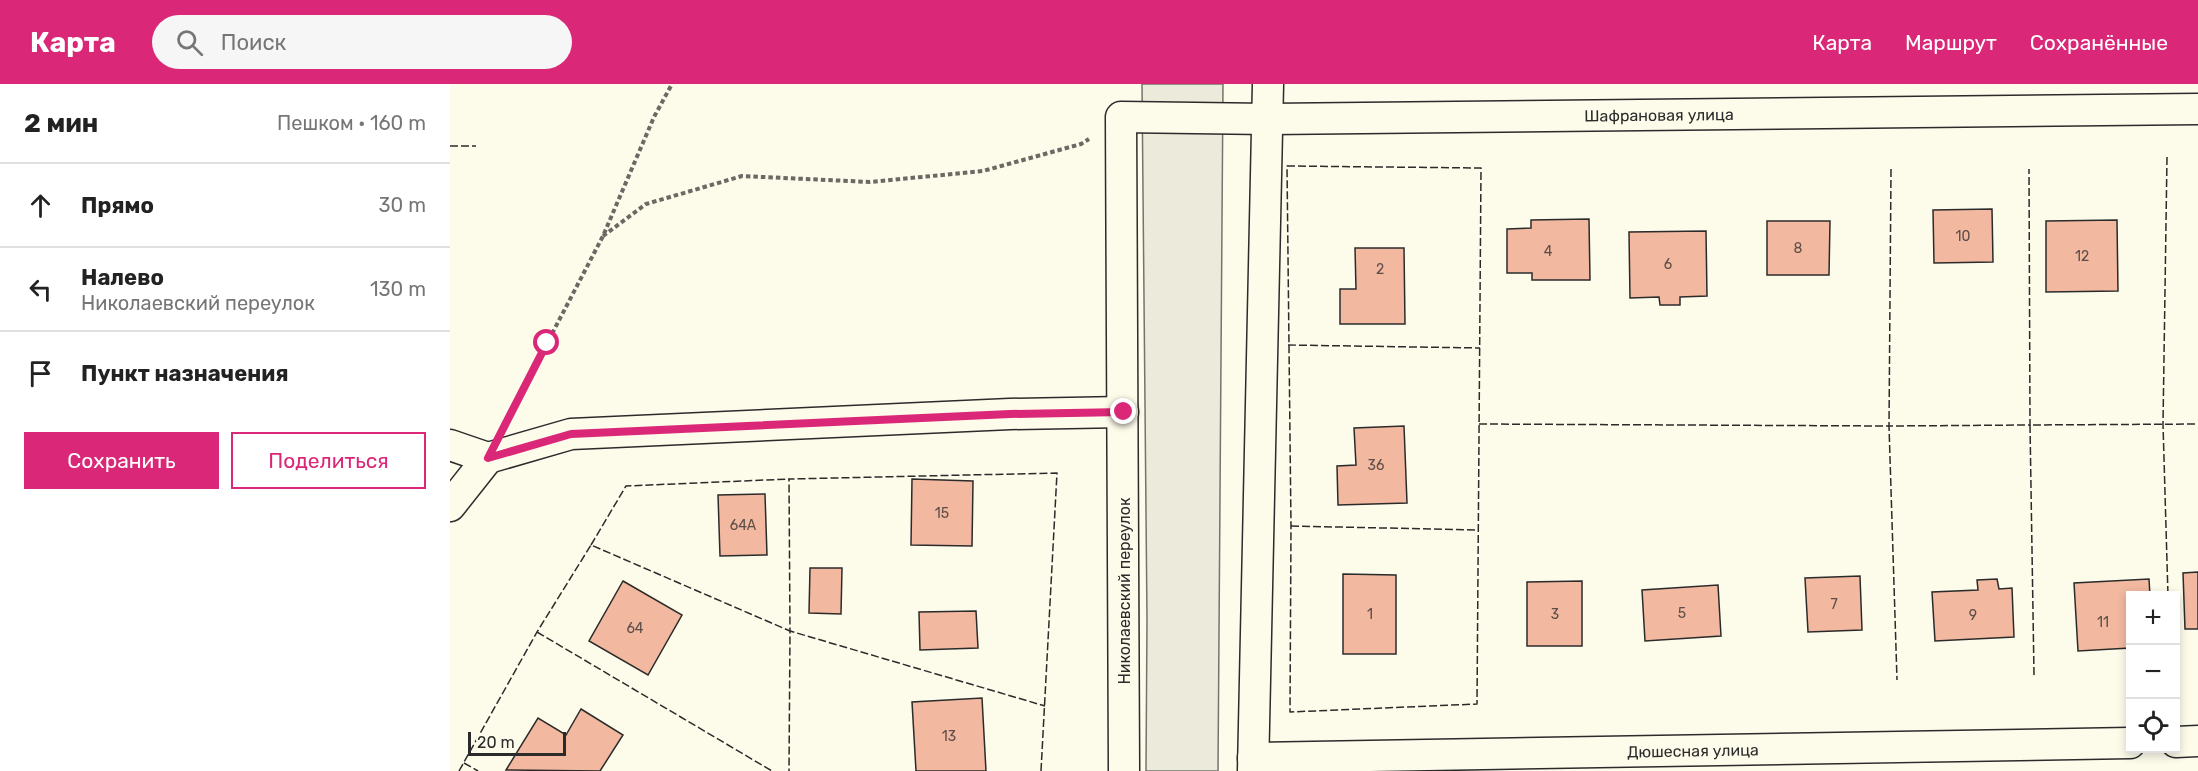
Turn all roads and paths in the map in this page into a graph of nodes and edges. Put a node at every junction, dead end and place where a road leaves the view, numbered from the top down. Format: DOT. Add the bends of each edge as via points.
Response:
graph roads {
  1 [pos="672,84"];
  2 [pos="1268,84"];
  3 [pos="2198,109"];
  4 [pos="1121,117"];
  5 [pos="1268,119"];
  6 [pos="603,236"];
  7 [pos="1124,412"];
  8 [pos="450,445"];
  9 [pos="488,458"];
  10 [pos="450,506"];
  11 [pos="2198,741"];
  12 [pos="2180,742"];
  13 [pos="2126,743"];
  14 [pos="1253,765"];
  15 [pos="1124,771"];
  1 -- 6 [label="path"];
  2 -- 5 [label="street"];
  3 -- 5 [label="street, Шафрановая улица"];
  4 -- 5 [label="street, Шафрановая улица"];
  4 -- 6 [label="path" via="1081,144 983,171 870,182 742,176 646,204"];
  4 -- 7 [label="street, Николаевский переулок"];
  5 -- 14 [label="street"];
  6 -- 9 [label="path"];
  7 -- 9 [label="street" via="571,434"];
  7 -- 15 [label="street, Николаевский переулок"];
  8 -- 9 [label="street"];
  9 -- 10 [label="street"];
  11 -- 12 [label="street"];
  13 -- 14 [label="street, Дюшесная улица"];
}
